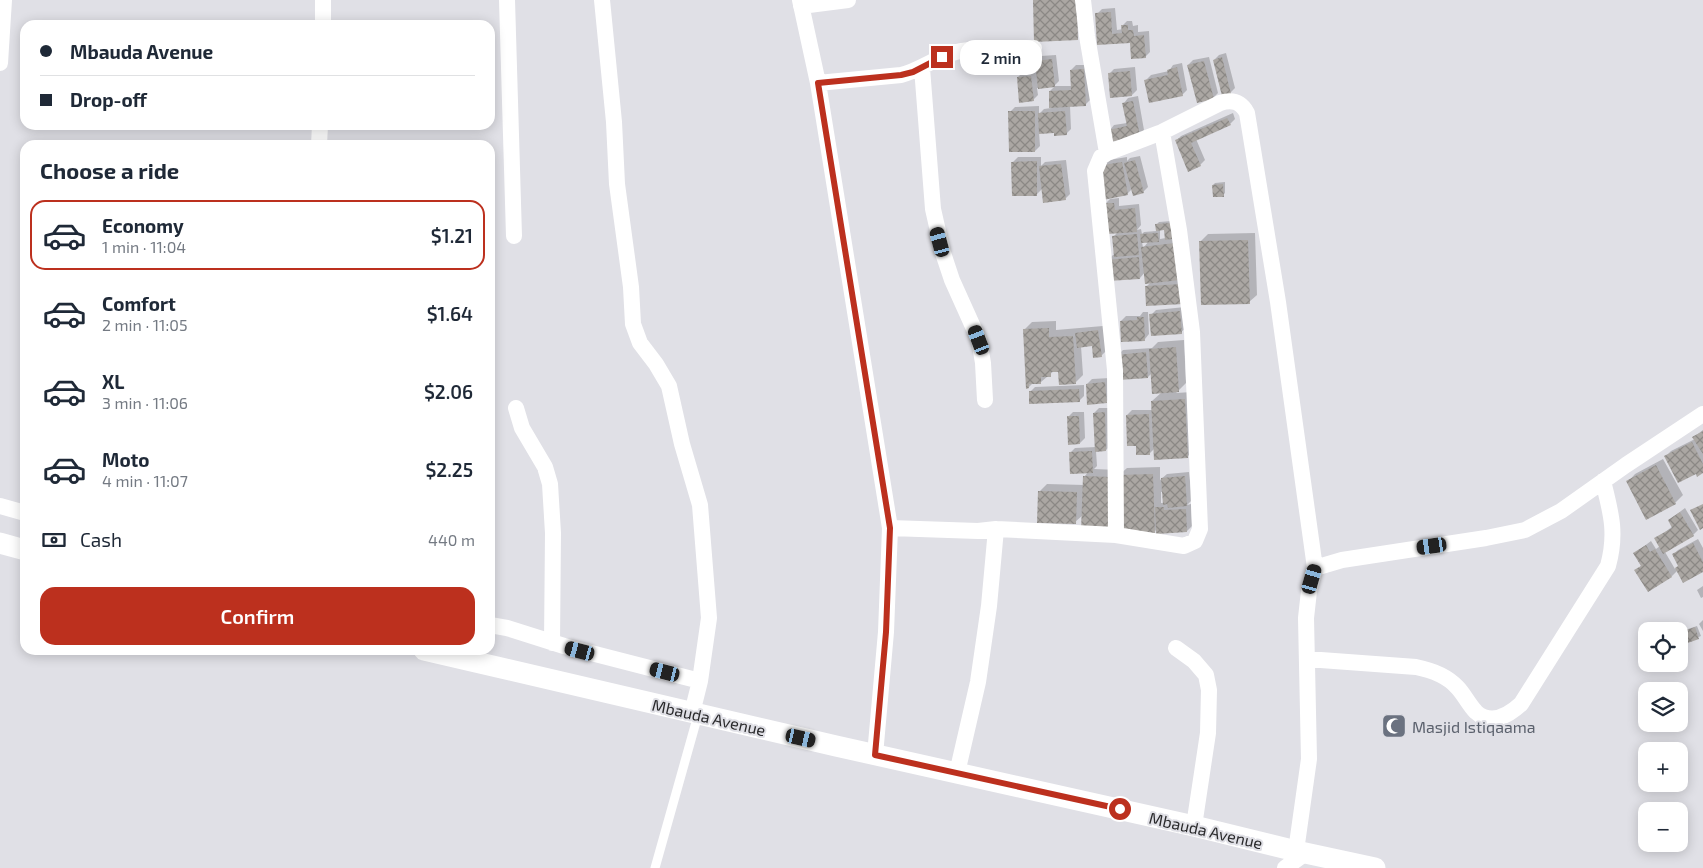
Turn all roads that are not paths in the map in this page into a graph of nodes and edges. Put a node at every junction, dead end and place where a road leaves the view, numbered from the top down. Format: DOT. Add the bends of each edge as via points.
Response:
graph roads {
  1 [pos="4,0"];
  2 [pos="323,0"];
  3 [pos="507,0"];
  4 [pos="602,0"];
  5 [pos="848,0"];
  6 [pos="1083,0"];
  7 [pos="800,3"];
  8 [pos="323,20"];
  9 [pos="1034,48"];
  10 [pos="0,63"];
  11 [pos="922,68"];
  12 [pos="818,83"];
  13 [pos="1162,132"];
  14 [pos="1107,152"];
  15 [pos="514,236"];
  16 [pos="985,400"];
  17 [pos="516,408"];
  18 [pos="1703,414"];
  19 [pos="1603,481"];
  20 [pos="0,506"];
  21 [pos="20,512"];
  22 [pos="890,528"];
  23 [pos="996,529"];
  24 [pos="1116,535"];
  25 [pos="0,543"];
  26 [pos="20,549"];
  27 [pos="1315,568"];
  28 [pos="495,626"];
  29 [pos="552,643"];
  30 [pos="1176,648"];
  31 [pos="445,655"];
  32 [pos="1307,659"];
  33 [pos="700,682"];
  34 [pos="695,714"];
  35 [pos="875,755"];
  36 [pos="957,773"];
  37 [pos="1194,826"];
  38 [pos="1296,857"];
  39 [pos="655,868"];
  40 [pos="1375,868"];
  1 -- 10 [label="street"];
  2 -- 8 [label="street"];
  3 -- 15 [label="street"];
  4 -- 33 [label="street" via="617,184 633,324 640,343 668,386 700,505 709,618"];
  5 -- 7 [label="street"];
  6 -- 14 [label="street"];
  7 -- 12 [label="street"];
  9 -- 11 [label="street" via="966,50 942,57"];
  11 -- 12 [label="street" via="890,77"];
  11 -- 16 [label="street" via="937,232 952,280 979,340 984,363"];
  12 -- 22 [label="street"];
  13 -- 14 [label="street"];
  13 -- 24 [label="street" via="1192,332 1200,529 1195,541 1184,546"];
  13 -- 27 [label="street" via="1229,100 1243,106 1247,114 1278,302"];
  14 -- 24 [label="street" via="1098,163 1095,180 1115,370"];
  17 -- 29 [label="street" via="522,428 545,467 550,484"];
  18 -- 19 [label="street"];
  19 -- 27 [label="street" via="1561,511 1525,530 1342,560"];
  19 -- 32 [label="street" via="1614,535 1608,566 1521,704 1512,713 1497,718 1476,712 1457,686 1431,670"];
  20 -- 21 [label="street"];
  22 -- 23 [label="street"];
  22 -- 35 [label="street" via="886,632"];
  23 -- 24 [label="street"];
  23 -- 36 [label="street" via="978,682"];
  25 -- 26 [label="street"];
  27 -- 32 [label="street" via="1306,618"];
  28 -- 29 [label="street"];
  29 -- 33 [label="street"];
  30 -- 37 [label="street" via="1206,675 1209,690 1208,733"];
  31 -- 34 [label="street, Mbauda Avenue"];
  32 -- 38 [label="street" via="1309,759"];
  33 -- 34 [label="street"];
  34 -- 35 [label="street, Mbauda Avenue"];
  34 -- 39 [label="lane"];
  35 -- 36 [label="street, Mbauda Avenue"];
  36 -- 37 [label="street, Mbauda Avenue"];
  37 -- 38 [label="street, Mbauda Avenue"];
  38 -- 40 [label="street, Mbauda Avenue"];
}
